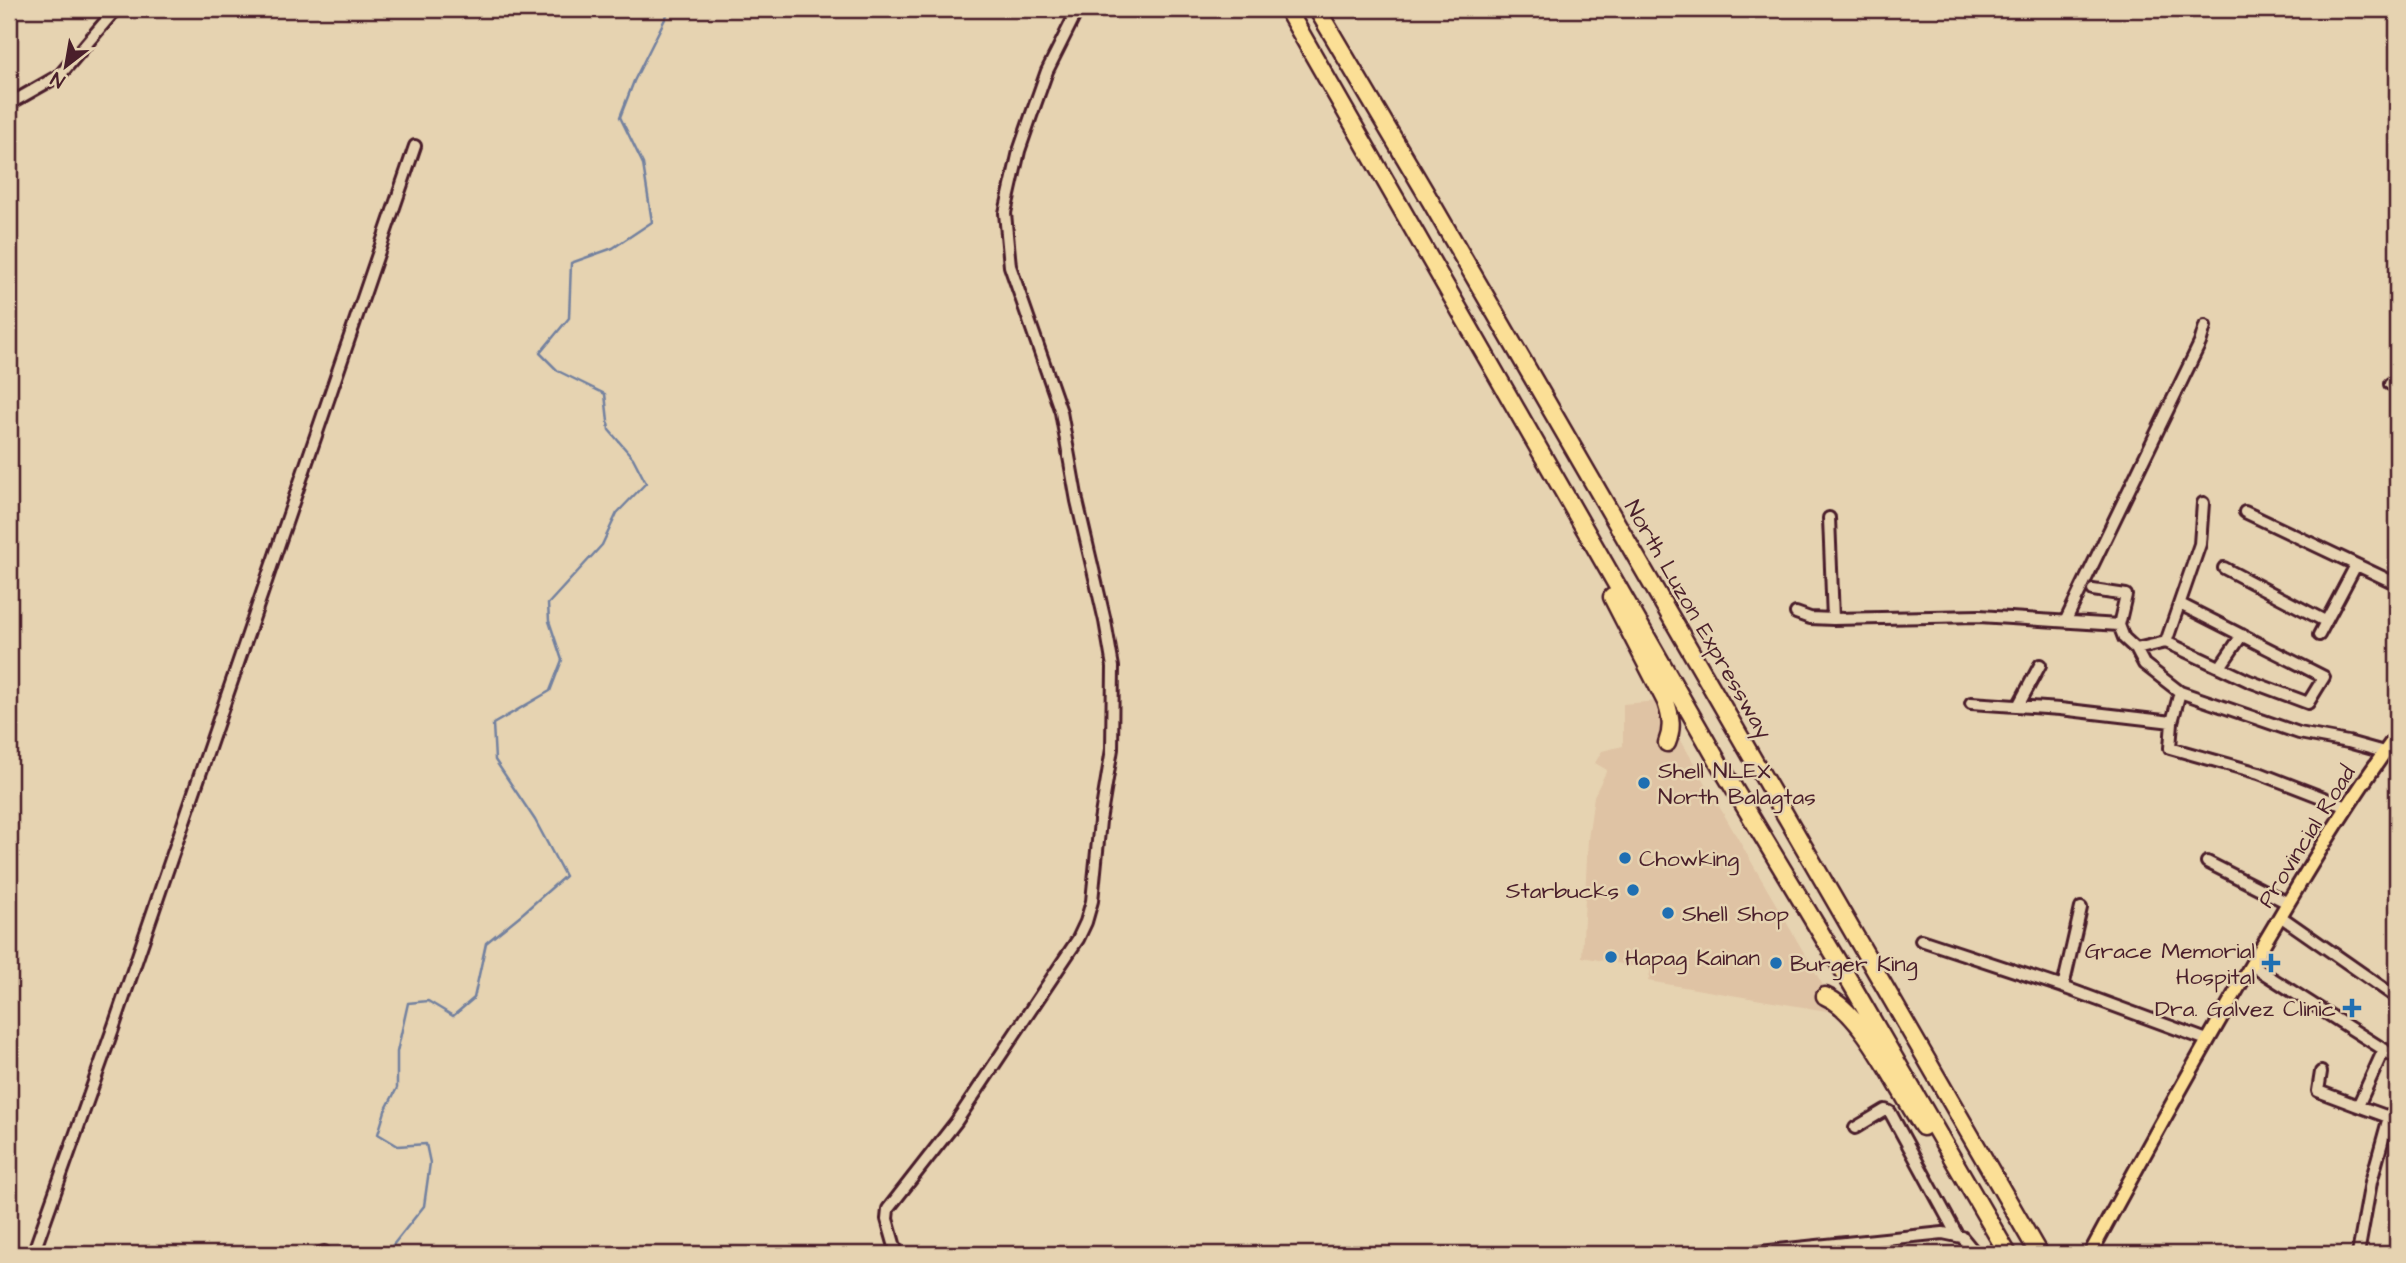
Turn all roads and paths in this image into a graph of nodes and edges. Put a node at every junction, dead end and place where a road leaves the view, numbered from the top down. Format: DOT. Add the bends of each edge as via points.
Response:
graph roads {
  1 [pos="116,9"];
  2 [pos="1078,9"];
  3 [pos="1287,9"];
  4 [pos="1317,9"];
  5 [pos="9,104"];
  6 [pos="415,146"];
  7 [pos="2205,326"];
  8 [pos="1544,457"];
  9 [pos="2203,503"];
  10 [pos="2245,512"];
  11 [pos="1829,518"];
  12 [pos="2356,565"];
  13 [pos="2224,568"];
  14 [pos="2397,584"];
  15 [pos="2093,590"];
  16 [pos="2180,604"];
  17 [pos="1796,613"];
  18 [pos="1833,619"];
  19 [pos="2067,620"];
  20 [pos="2325,621"];
  21 [pos="2119,625"];
  22 [pos="2242,635"];
  23 [pos="2319,635"];
  24 [pos="2166,642"];
  25 [pos="2136,649"];
  26 [pos="2040,665"];
  27 [pos="2220,667"];
  28 [pos="2180,692"];
  29 [pos="1971,703"];
  30 [pos="2018,706"];
  31 [pos="2172,722"];
  32 [pos="2397,735"];
  33 [pos="1667,743"];
  34 [pos="2384,752"];
  35 [pos="2347,807"];
  36 [pos="2207,862"];
  37 [pos="2288,903"];
  38 [pos="2081,908"];
  39 [pos="2280,916"];
  40 [pos="1921,940"];
  41 [pos="2251,965"];
  42 [pos="2063,987"];
  43 [pos="2393,995"];
  44 [pos="1825,996"];
  45 [pos="2207,1040"];
  46 [pos="2384,1049"];
  47 [pos="2397,1058"];
  48 [pos="2321,1072"];
  49 [pos="2358,1106"];
  50 [pos="2393,1119"];
  51 [pos="1855,1128"];
  52 [pos="1957,1235"];
  53 [pos="2006,1252"];
  54 [pos="1760,1253"];
  55 [pos="33,1254"];
  56 [pos="897,1254"];
  57 [pos="1740,1254"];
  58 [pos="1976,1254"];
  59 [pos="2039,1254"];
  60 [pos="2090,1254"];
  61 [pos="2358,1254"];
  1 -- 5 [label="street" via="60,75"];
  2 -- 56 [label="street" via="1047,71 1018,151 1004,213 1010,266 1061,412 1114,667 1112,749 1092,901 1078,939 956,1122 888,1209"];
  3 -- 8 [label="highway"];
  4 -- 59 [label="highway, North Luzon Expressway"];
  6 -- 55 [label="street"];
  7 -- 19 [label="street"];
  8 -- 33 [label="highway" via="1570,522 1666,702 1671,718"];
  8 -- 53 [label="highway"];
  9 -- 16 [label="street" via="2200,544"];
  10 -- 12 [label="street"];
  11 -- 18 [label="street"];
  12 -- 14 [label="street"];
  12 -- 20 [label="street"];
  13 -- 20 [label="street"];
  15 -- 21 [label="street" via="2126,596"];
  16 -- 22 [label="street"];
  16 -- 24 [label="street"];
  17 -- 18 [label="street"];
  18 -- 19 [label="street" via="1979,616"];
  19 -- 21 [label="street"];
  20 -- 23 [label="street"];
  21 -- 25 [label="street" via="2123,639"];
  22 -- 27 [label="street"];
  22 -- 27 [label="street" via="2324,677 2308,703"];
  24 -- 25 [label="street"];
  24 -- 27 [label="street"];
  25 -- 28 [label="street" via="2144,664"];
  26 -- 30 [label="street"];
  28 -- 31 [label="street"];
  28 -- 34 [label="street" via="2299,733"];
  29 -- 30 [label="street"];
  30 -- 31 [label="street"];
  31 -- 35 [label="street" via="2171,748 2259,773"];
  32 -- 34 [label="main road, Provincial Road"];
  34 -- 35 [label="main road, Provincial Road"];
  35 -- 37 [label="main road, Provincial Road"];
  36 -- 37 [label="street"];
  37 -- 39 [label="main road, Provincial Road"];
  38 -- 42 [label="street"];
  39 -- 41 [label="main road, Provincial Road"];
  39 -- 43 [label="street"];
  40 -- 42 [label="street"];
  41 -- 45 [label="main road, Provincial Road"];
  41 -- 46 [label="street"];
  42 -- 45 [label="street"];
  44 -- 53 [label="highway" via="1839,1003 1869,1040"];
  45 -- 60 [label="main road, Provincial Road"];
  46 -- 47 [label="street"];
  46 -- 49 [label="street"];
  48 -- 49 [label="street" via="2318,1091"];
  49 -- 50 [label="street"];
  50 -- 61 [label="street" via="2371,1182"];
  51 -- 52 [label="street" via="1885,1110 1890,1112"];
  52 -- 54 [label="street" via="1896,1237"];
  52 -- 58 [label="street"];
  54 -- 57 [label="street"];
}
